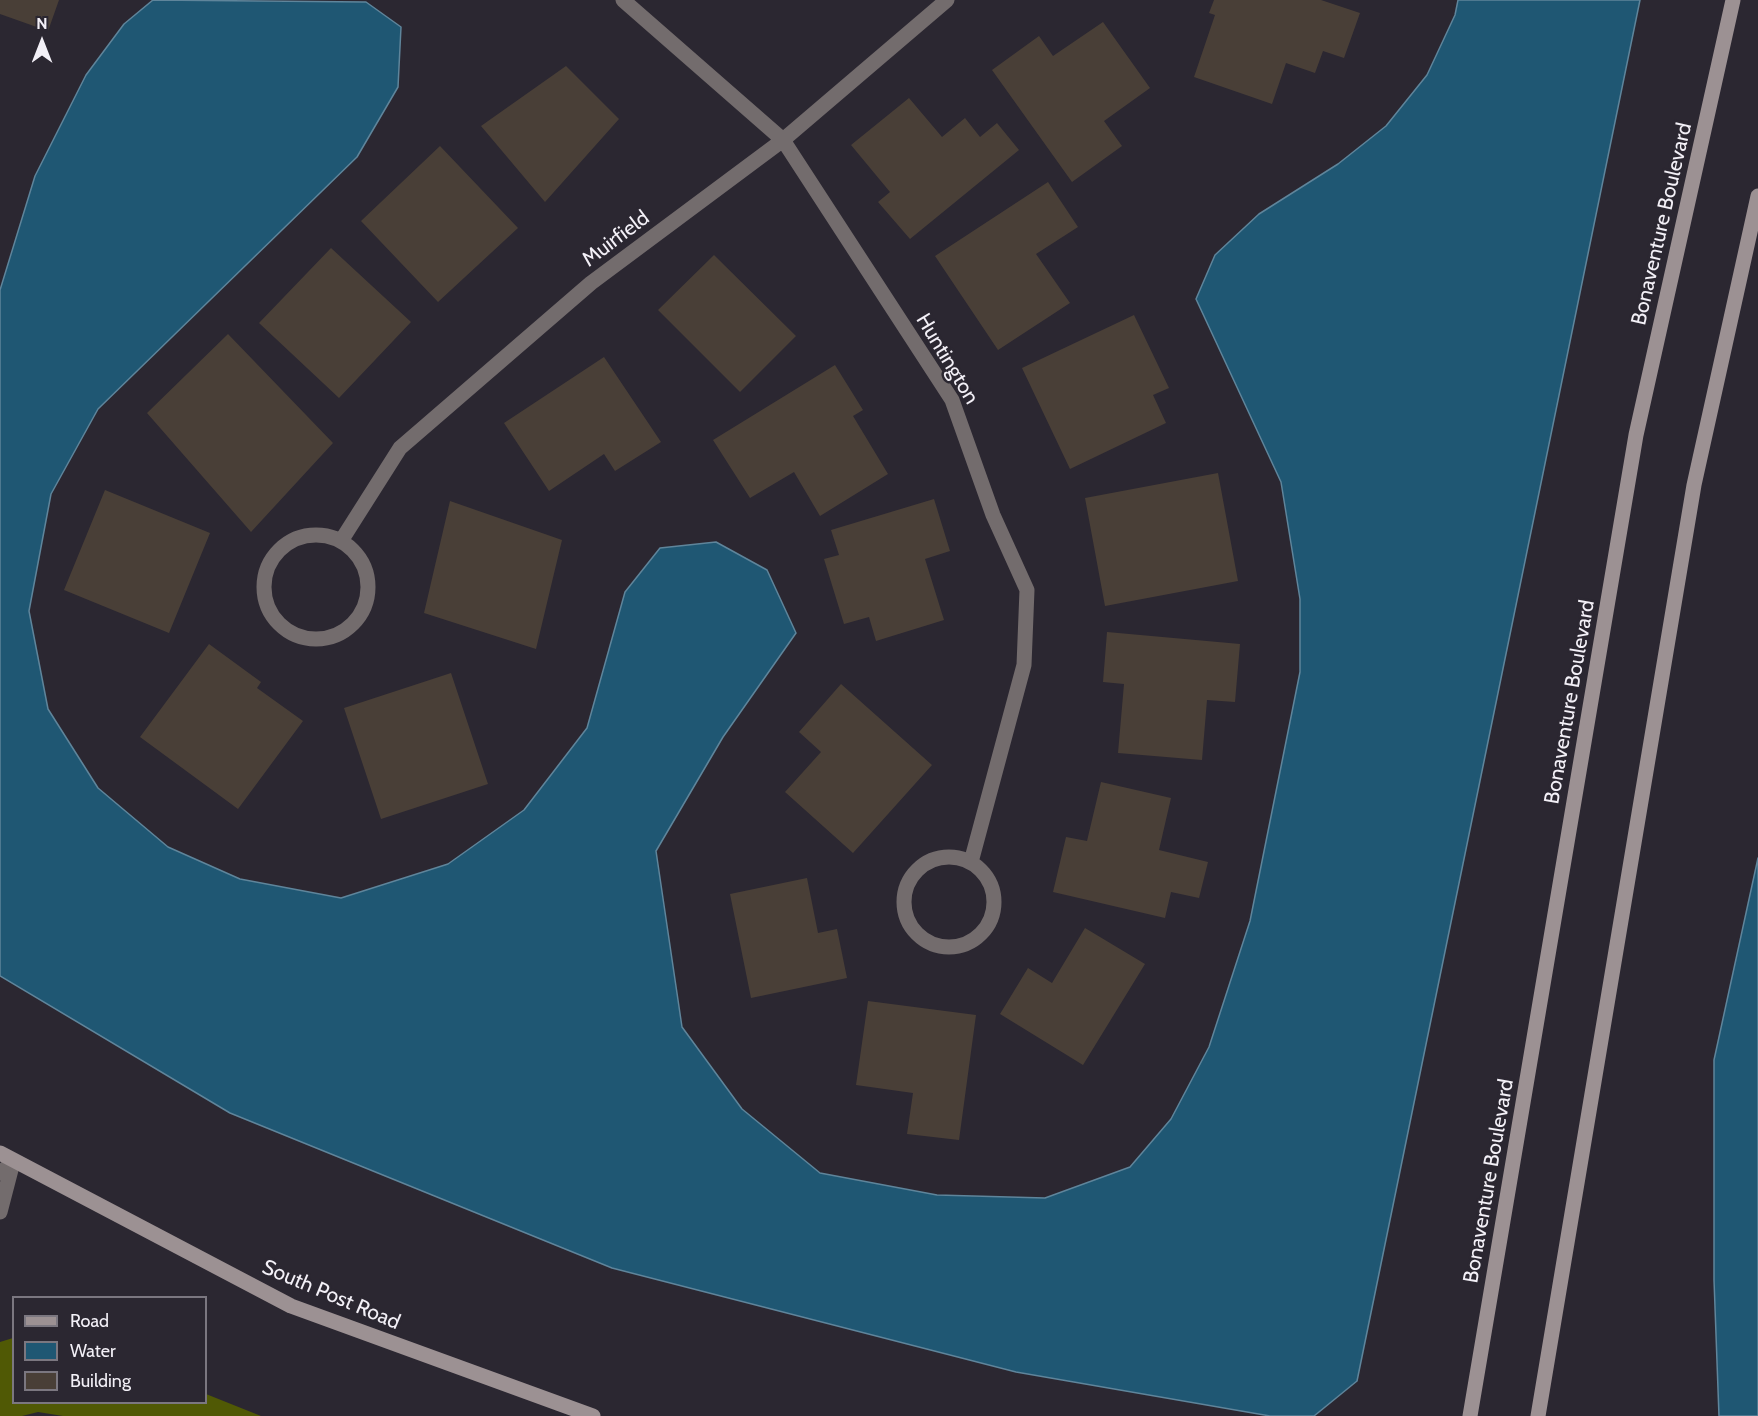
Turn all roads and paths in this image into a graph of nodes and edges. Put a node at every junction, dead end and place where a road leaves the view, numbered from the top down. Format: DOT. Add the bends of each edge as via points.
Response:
graph roads {
  1 [pos="623,0"];
  2 [pos="947,0"];
  3 [pos="1733,0"];
  4 [pos="783,140"];
  5 [pos="1758,196"];
  6 [pos="340,541"];
  7 [pos="971,862"];
  8 [pos="6,1157"];
  9 [pos="0,1173"];
  10 [pos="0,1212"];
  11 [pos="593,1416"];
  12 [pos="1470,1416"];
  13 [pos="1538,1416"];
  1 -- 4 [label="street, Huntington"];
  2 -- 4 [label="street, Muirfield"];
  3 -- 12 [label="main road, Bonaventure Boulevard" via="1636,435"];
  4 -- 6 [label="street, Muirfield" via="591,283 400,448"];
  4 -- 7 [label="street, Huntington" via="952,400 993,515 1027,590 1024,665"];
  5 -- 13 [label="main road" via="1694,485"];
  6 -- 6 [label="street" via="321,535 300,537 282,547 269,563 263,583 266,603 276,621 292,634 312,639 332,637 350,627 363,611 369,592 366,571 357,553"];
  7 -- 7 [label="street" via="954,857 936,858 920,866 909,880 904,897 905,915 927,941 944,947 962,945 978,937 989,924 993,889 985,873"];
  8 -- 9 [label="street"];
  8 -- 10 [label="street"];
  8 -- 11 [label="main road, South Post Road" via="291,1306"];
}
